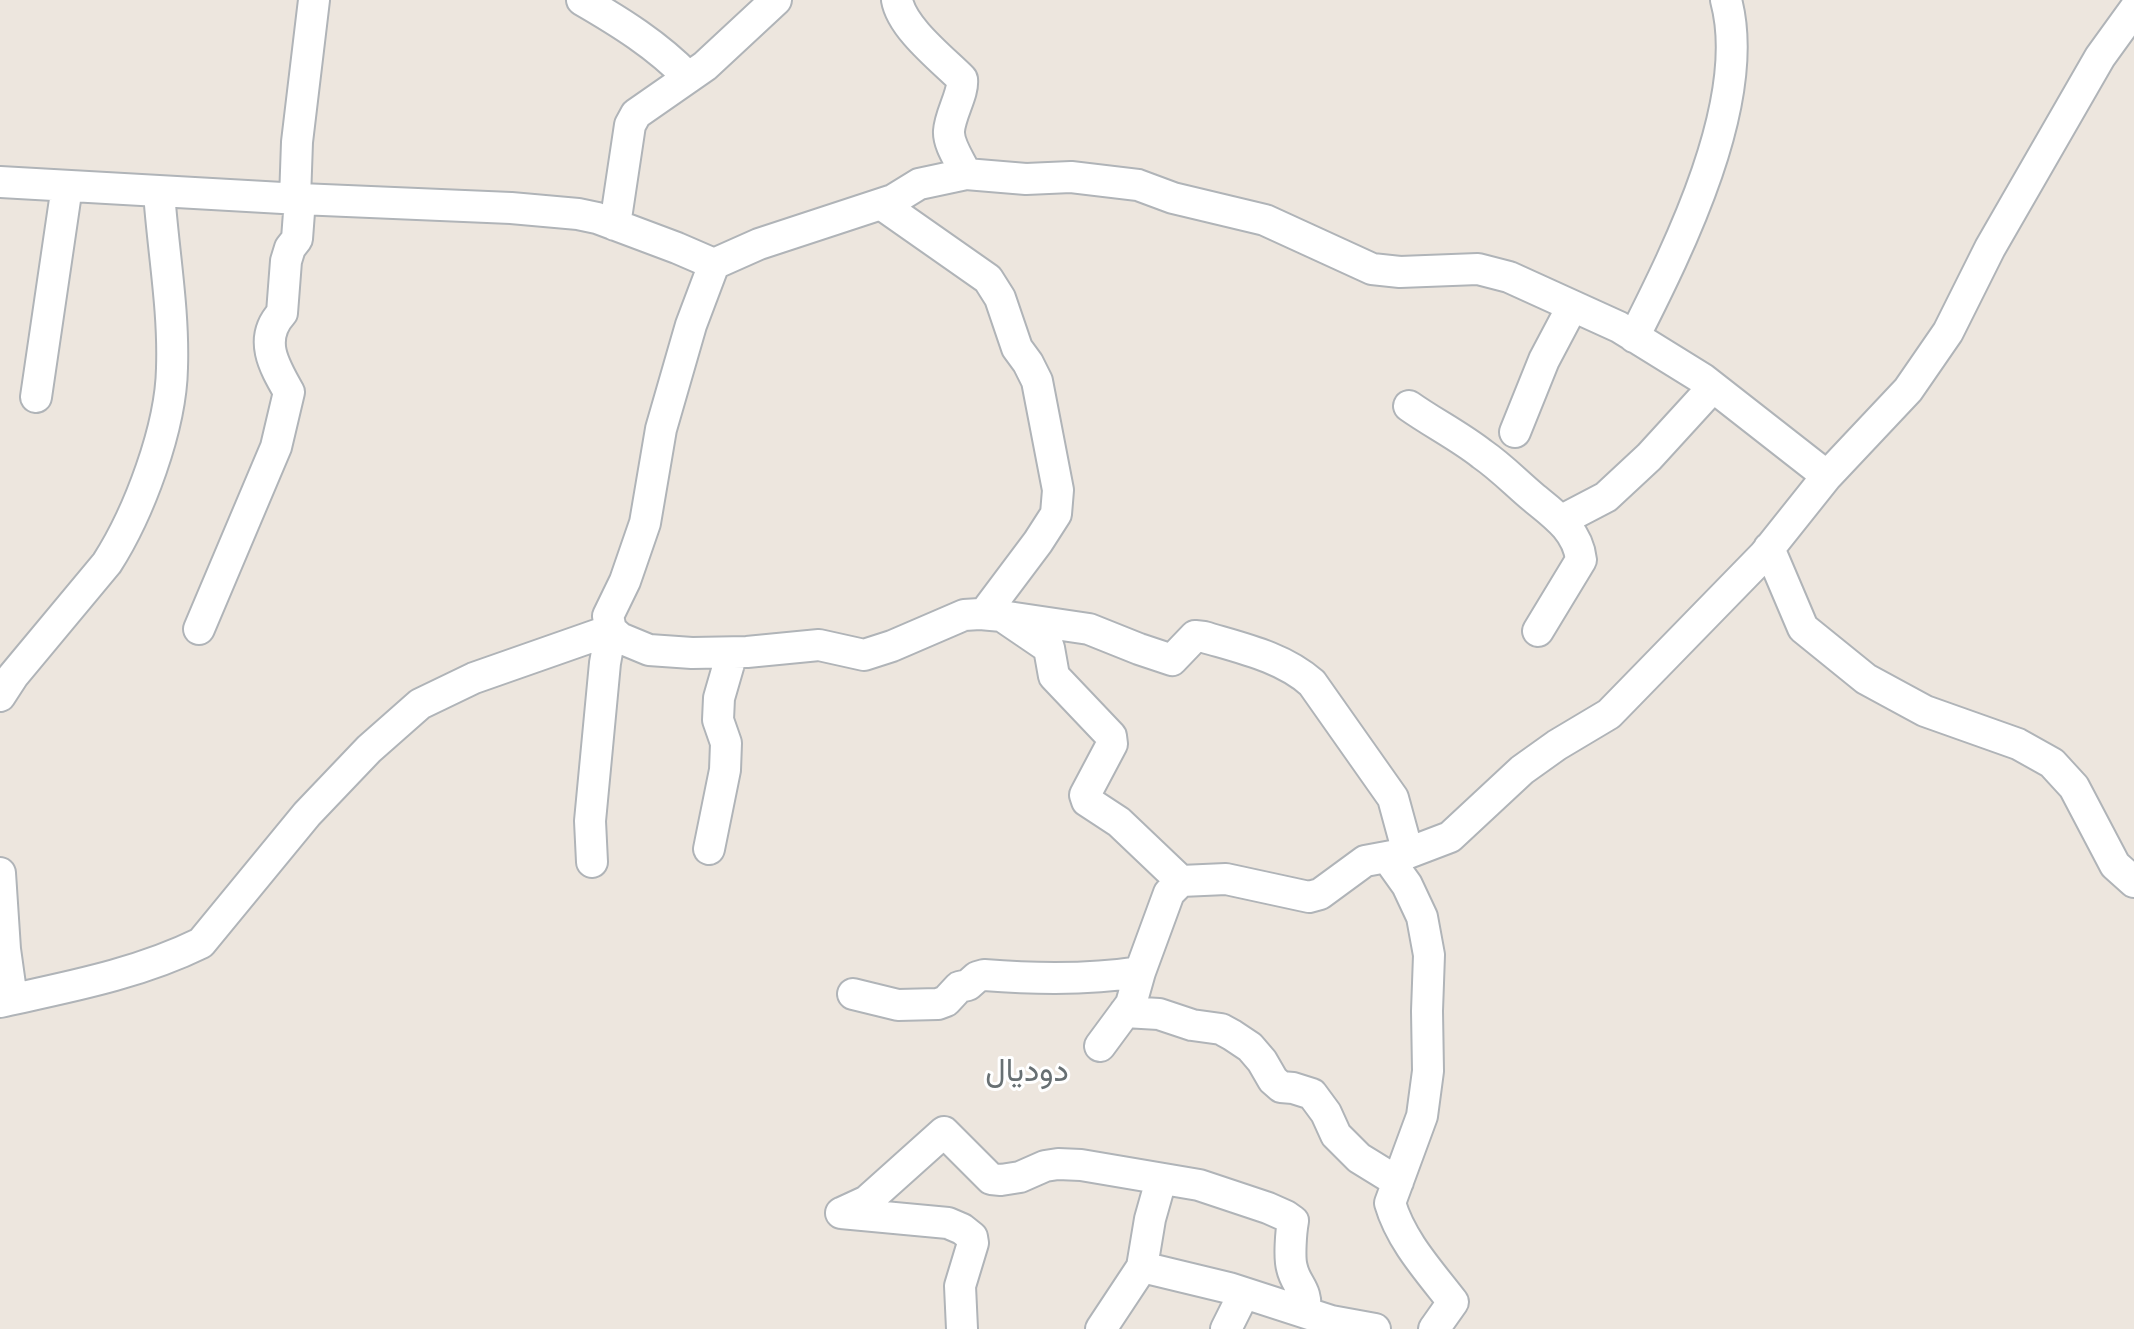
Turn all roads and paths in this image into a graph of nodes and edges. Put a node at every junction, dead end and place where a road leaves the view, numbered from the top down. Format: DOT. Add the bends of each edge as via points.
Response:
graph roads {
  1 [pos="314,0"];
  2 [pos="582,0"];
  3 [pos="776,0"];
  4 [pos="897,0"];
  5 [pos="1728,3"];
  6 [pos="2134,10"];
  7 [pos="688,77"];
  8 [pos="966,174"];
  9 [pos="0,182"];
  10 [pos="67,186"];
  11 [pos="159,192"];
  12 [pos="297,199"];
  13 [pos="881,204"];
  14 [pos="615,225"];
  15 [pos="714,264"];
  16 [pos="1572,307"];
  17 [pos="1634,337"];
  18 [pos="1713,387"];
  19 [pos="36,397"];
  20 [pos="1409,406"];
  21 [pos="1515,432"];
  22 [pos="1827,476"];
  23 [pos="1562,520"];
  24 [pos="1769,548"];
  25 [pos="993,615"];
  26 [pos="199,629"];
  27 [pos="611,630"];
  28 [pos="1538,631"];
  29 [pos="732,653"];
  30 [pos="0,696"];
  31 [pos="709,849"];
  32 [pos="1397,855"];
  33 [pos="592,862"];
  34 [pos="0,873"];
  35 [pos="1181,881"];
  36 [pos="2134,882"];
  37 [pos="2,922"];
  38 [pos="1140,972"];
  39 [pos="853,994"];
  40 [pos="6,1001"];
  41 [pos="1125,1012"];
  42 [pos="1100,1046"];
  43 [pos="1161,1180"];
  44 [pos="1398,1182"];
  45 [pos="1142,1267"];
  46 [pos="1244,1293"];
  47 [pos="1305,1312"];
  48 [pos="962,1329"];
  49 [pos="1101,1329"];
  50 [pos="1226,1329"];
  51 [pos="1375,1329"];
  52 [pos="1434,1329"];
  1 -- 12 [label="street" via="298,127"];
  2 -- 7 [label="street" via="646,40"];
  3 -- 7 [label="street"];
  4 -- 8 [label="street" via="908,24 962,79 948,132"];
  5 -- 17 [label="street" via="1732,67 1719,136 1677,252"];
  6 -- 22 [label="street" via="2100,57 1948,332 1908,390"];
  7 -- 14 [label="street" via="636,114 630,125"];
  8 -- 13 [label="street" via="919,184"];
  8 -- 16 [label="street" via="1138,185 1265,220 1372,269 1478,269 1509,277"];
  9 -- 10 [label="street"];
  10 -- 11 [label="street"];
  10 -- 19 [label="street"];
  11 -- 12 [label="street"];
  11 -- 30 [label="street" via="172,371 154,458 113,554"];
  12 -- 14 [label="street" via="543,210"];
  12 -- 26 [label="street" via="297,239 286,261 282,313 269,333 271,355 289,392 285,410 276,447"];
  13 -- 15 [label="street"];
  13 -- 25 [label="street" via="988,279 1037,381 1058,490 1056,514"];
  14 -- 15 [label="street"];
  15 -- 27 [label="street" via="661,429 645,523 608,616"];
  16 -- 17 [label="street"];
  16 -- 21 [label="street"];
  17 -- 18 [label="street"];
  18 -- 22 [label="street"];
  18 -- 23 [label="street" via="1606,497"];
  20 -- 23 [label="street" via="1480,452"];
  22 -- 24 [label="street"];
  23 -- 28 [label="street" via="1581,560"];
  24 -- 32 [label="street" via="1609,714 1522,770 1450,837"];
  24 -- 36 [label="street" via="1803,628 1866,679 1925,711 2018,744 2052,763 2074,787 2115,865"];
  25 -- 29 [label="street" via="964,615 864,655 819,645"];
  25 -- 32 [label="street" via="1089,629 1172,660 1195,636 1204,637 1300,672 1393,798"];
  25 -- 35 [label="street" via="1049,648 1054,676 1111,736 1087,801 1119,822"];
  27 -- 29 [label="street" via="649,650"];
  27 -- 33 [label="street" via="590,821"];
  27 -- 40 [label="street" via="474,678 420,704 307,814 201,943 97,980"];
  29 -- 31 [label="street" via="719,698 725,770"];
  32 -- 35 [label="street" via="1365,861 1309,897 1226,879"];
  32 -- 44 [label="street" via="1422,917 1429,955 1428,1071 1422,1116"];
  34 -- 37 [label="street"];
  35 -- 38 [label="street" via="1169,893"];
  37 -- 40 [label="street"];
  38 -- 39 [label="street" via="1076,978 984,975 959,987 946,1001 925,1005 898,1005"];
  38 -- 41 [label="street"];
  41 -- 42 [label="street"];
  41 -- 44 [label="street" via="1159,1014 1232,1035 1250,1047 1281,1087 1312,1094 1336,1135"];
  43 -- 45 [label="street"];
  43 -- 47 [label="street" via="1199,1185 1293,1221 1292,1268 1305,1294"];
  43 -- 48 [label="street" via="1058,1164 1020,1177 991,1179 944,1132 867,1201 841,1213 948,1223 972,1237 960,1286"];
  44 -- 52 [label="street" via="1390,1203 1394,1215 1413,1251 1453,1302"];
  45 -- 46 [label="street"];
  45 -- 49 [label="street"];
  46 -- 47 [label="street"];
  46 -- 50 [label="street"];
  47 -- 51 [label="street"];
}
